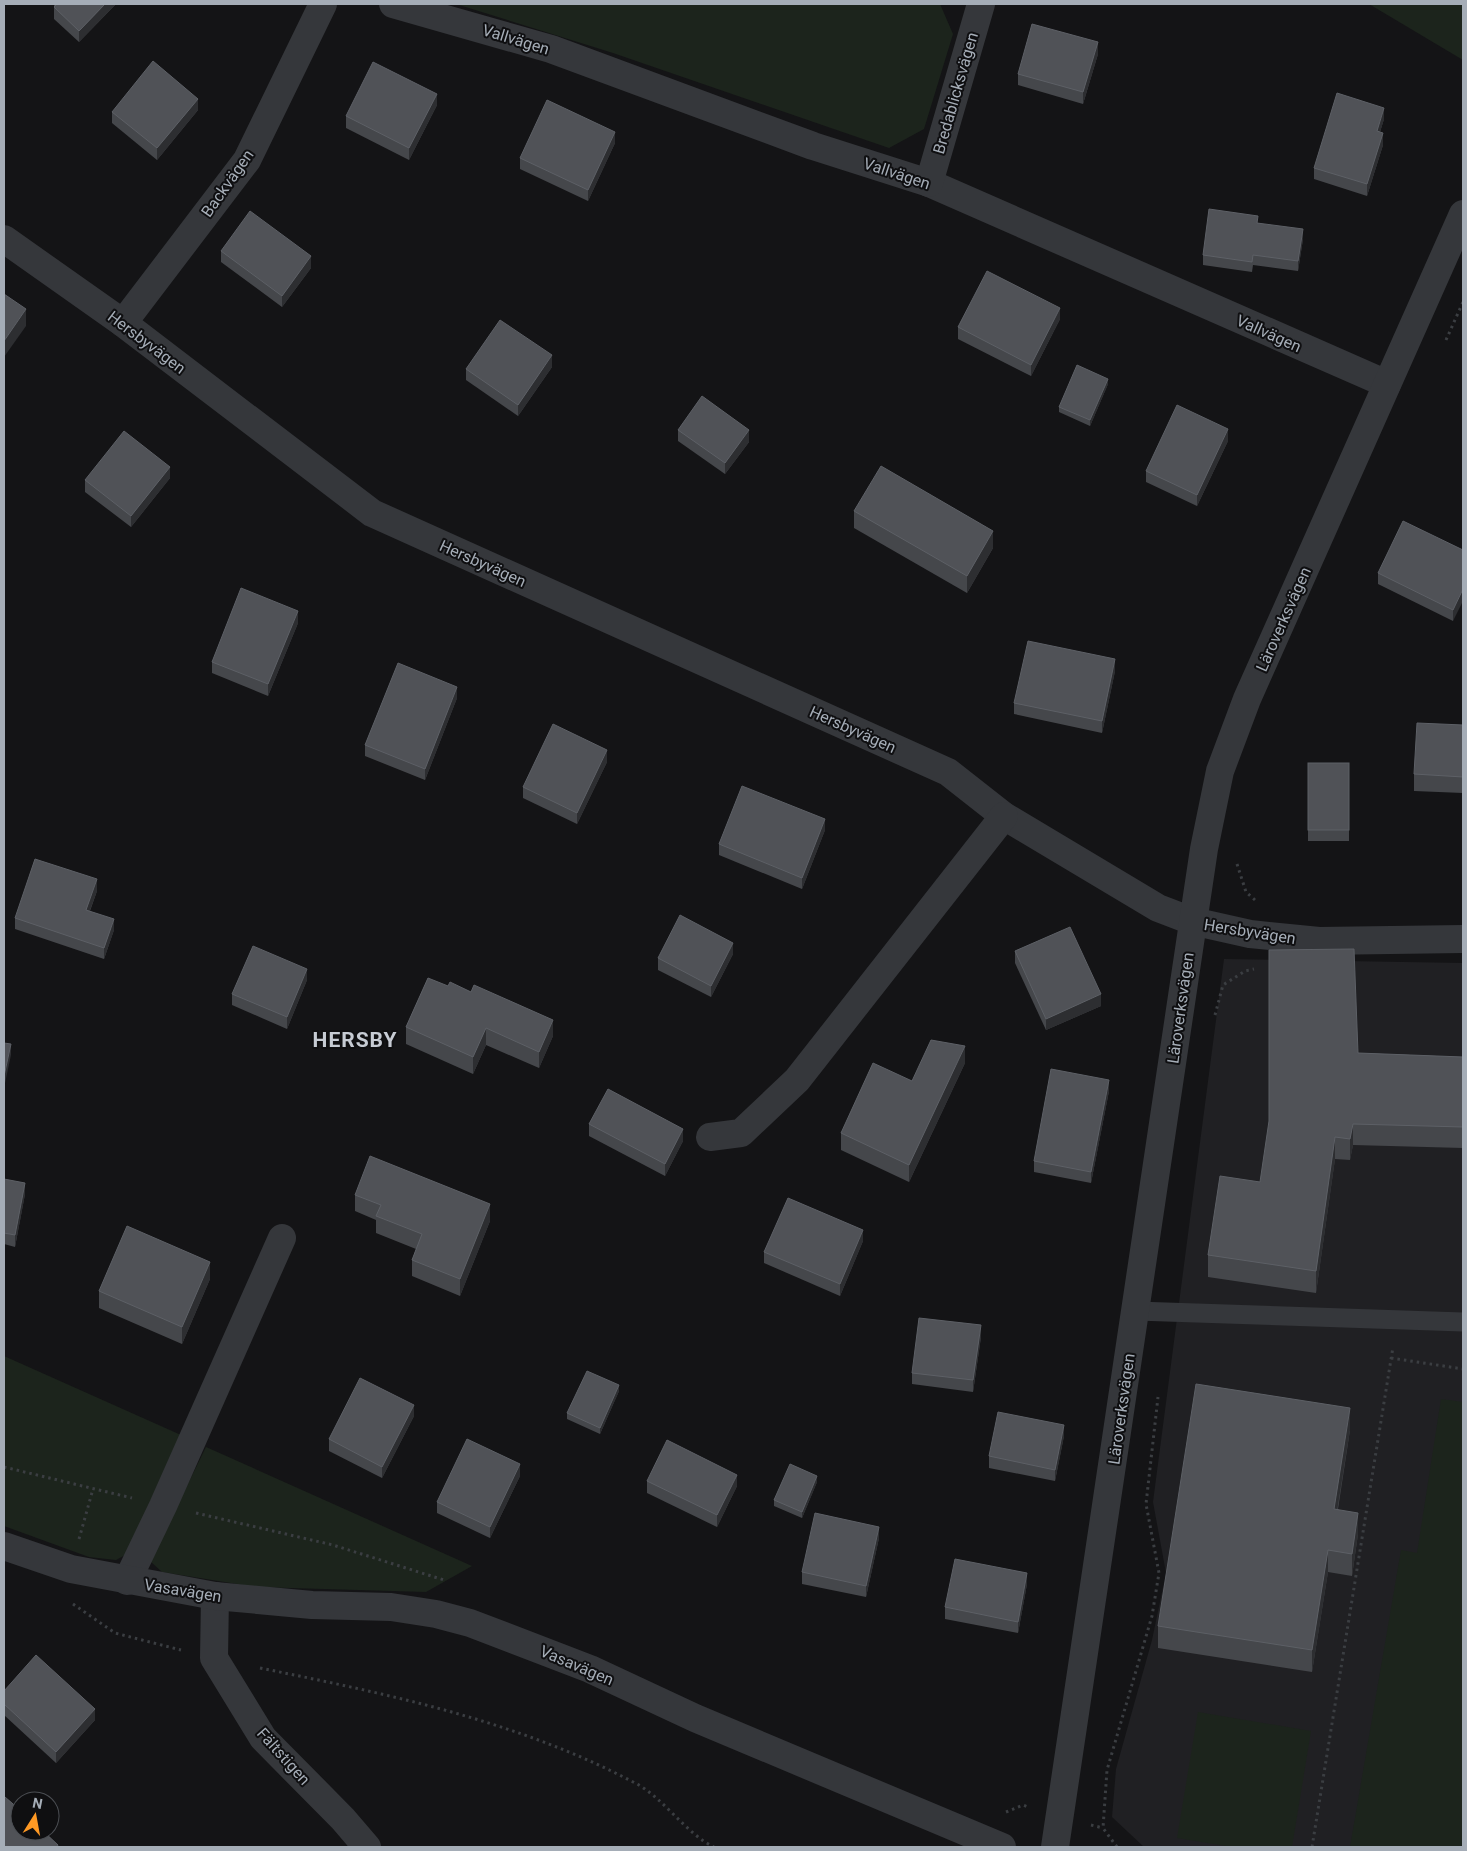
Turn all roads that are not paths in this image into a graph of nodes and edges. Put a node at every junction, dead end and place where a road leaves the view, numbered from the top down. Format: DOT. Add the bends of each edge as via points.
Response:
graph roads {
  1 [pos="323,4"];
  2 [pos="393,4"];
  3 [pos="981,4"];
  4 [pos="929,182"];
  5 [pos="1463,214"];
  6 [pos="4,239"];
  7 [pos="123,323"];
  8 [pos="1387,384"];
  9 [pos="1004,816"];
  10 [pos="1192,921"];
  11 [pos="1463,939"];
  12 [pos="710,1137"];
  13 [pos="282,1238"];
  14 [pos="1136,1311"];
  15 [pos="1463,1322"];
  16 [pos="4,1546"];
  17 [pos="127,1581"];
  18 [pos="215,1596"];
  19 [pos="367,1847"];
  20 [pos="1002,1847"];
  21 [pos="1055,1847"];
  1 -- 7 [label="street, Backvägen" via="247,160"];
  2 -- 4 [label="street, Vallvägen" via="551,49 813,146"];
  3 -- 4 [label="street, Bredablicksvägen"];
  4 -- 8 [label="street, Vallvägen"];
  5 -- 8 [label="street, Läroverksvägen"];
  6 -- 7 [label="street, Hersbyvägen"];
  7 -- 9 [label="street, Hersbyvägen" via="372,513 948,772"];
  8 -- 10 [label="street, Läroverksvägen" via="1247,699 1220,771"];
  9 -- 10 [label="street, Hersbyvägen" via="1158,908"];
  9 -- 12 [label="street" via="797,1080 741,1133"];
  10 -- 11 [label="street, Hersbyvägen" via="1250,934 1319,941"];
  10 -- 14 [label="street, Läroverksvägen"];
  13 -- 17 [label="street, Vasavägen"];
  14 -- 15 [label="lane"];
  14 -- 21 [label="street, Läroverksvägen"];
  16 -- 17 [label="street, Vasavägen" via="70,1569"];
  17 -- 18 [label="street, Vasavägen"];
  18 -- 19 [label="street, Fältstigen" via="214,1658 263,1738"];
  18 -- 20 [label="street, Vasavägen" via="391,1607 436,1614 470,1624 590,1669 695,1718"];
}
